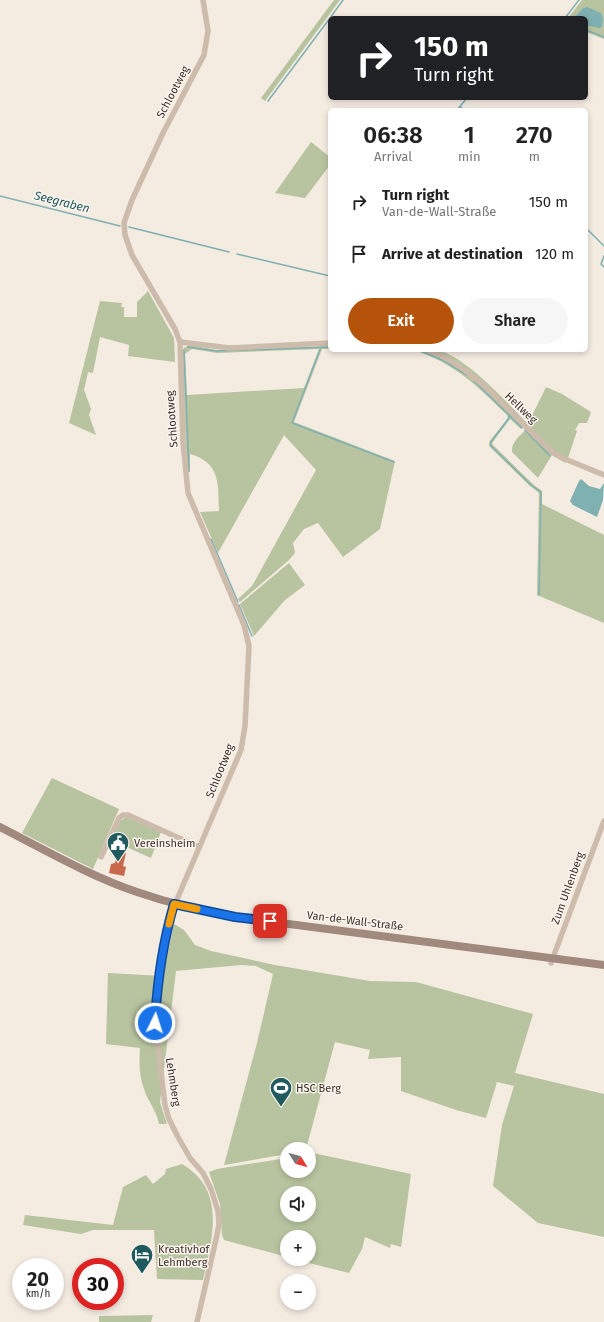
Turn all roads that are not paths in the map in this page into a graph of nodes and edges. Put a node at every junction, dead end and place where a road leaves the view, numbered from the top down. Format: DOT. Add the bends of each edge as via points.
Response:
graph roads {
  1 [pos="202,0"];
  2 [pos="180,342"];
  3 [pos="328,343"];
  4 [pos="433,352"];
  5 [pos="604,475"];
  6 [pos="604,820"];
  7 [pos="0,828"];
  8 [pos="199,848"];
  9 [pos="101,857"];
  10 [pos="174,904"];
  11 [pos="552,960"];
  12 [pos="604,965"];
  13 [pos="197,1322"];
  1 -- 2 [label="street, Schlootweg" via="208,31 204,55 163,133 124,223 132,255"];
  2 -- 3 [label="street" via="230,348"];
  2 -- 8 [label="street, Schlootweg" via="183,442 188,493 244,625 250,646 241,750"];
  4 -- 5 [label="street, Hellweg" via="475,378 555,454"];
  6 -- 11 [label="street, Zum Uhlenberg"];
  7 -- 10 [label="main road, Van-de-Wall-Straße" via="104,879"];
  8 -- 9 [label="street" via="123,815 119,818"];
  8 -- 10 [label="street, Schlootweg"];
  10 -- 11 [label="main road, Van-de-Wall-Straße" via="235,917"];
  10 -- 13 [label="street, Lehmberg" via="157,992 155,1023 158,1056 169,1119 190,1158 203,1173 211,1189 219,1220"];
  11 -- 12 [label="main road, Van-de-Wall-Straße"];
}
